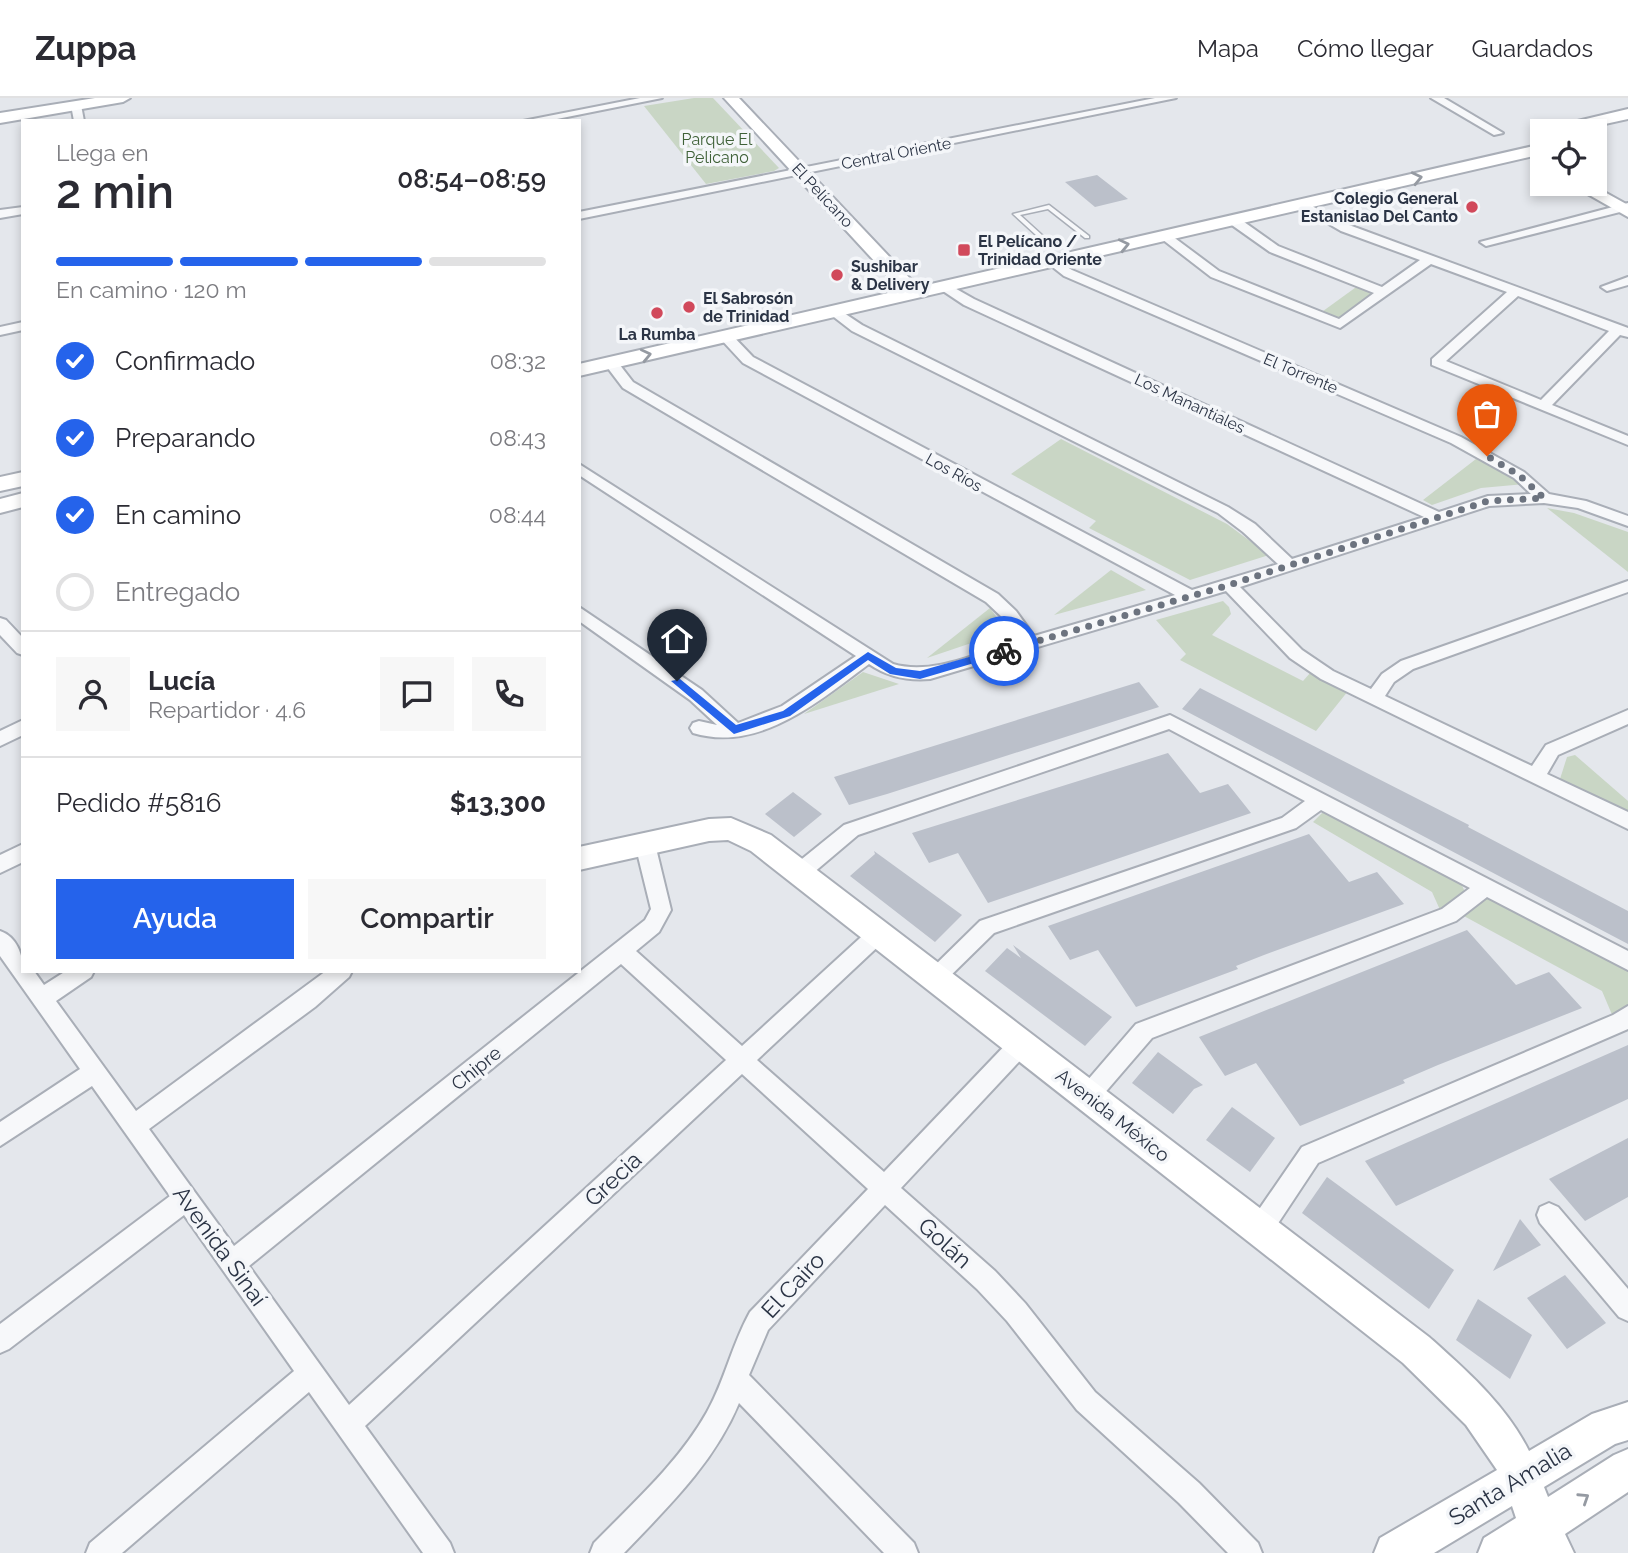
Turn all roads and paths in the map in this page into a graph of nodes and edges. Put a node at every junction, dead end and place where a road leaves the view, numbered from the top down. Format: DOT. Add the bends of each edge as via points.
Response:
graph roads {
  1 [pos="123,98"];
  2 [pos="657,98"];
  3 [pos="731,98"];
  4 [pos="1171,98"];
  5 [pos="1436,98"];
  6 [pos="78,113"];
  7 [pos="1628,114"];
  8 [pos="0,118"];
  9 [pos="539,119"];
  10 [pos="1606,119"];
  11 [pos="1628,129"];
  12 [pos="1607,134"];
  13 [pos="1526,146"];
  14 [pos="800,172"];
  15 [pos="1607,189"];
  16 [pos="1604,196"];
  17 [pos="1302,204"];
  18 [pos="1626,206"];
  19 [pos="21,210"];
  20 [pos="0,214"];
  21 [pos="581,216"];
  22 [pos="1233,220"];
  23 [pos="1164,236"];
  24 [pos="1087,237"];
  25 [pos="1486,242"];
  26 [pos="1050,253"];
  27 [pos="1430,259"];
  28 [pos="1628,281"];
  29 [pos="908,286"];
  30 [pos="944,286"];
  31 [pos="1607,287"];
  32 [pos="1516,291"];
  33 [pos="1385,293"];
  34 [pos="835,311"];
  35 [pos="21,326"];
  36 [pos="0,331"];
  37 [pos="1623,331"];
  38 [pos="725,337"];
  39 [pos="581,352"];
  40 [pos="611,363"];
  41 [pos="581,370"];
  42 [pos="1542,407"];
  43 [pos="1628,442"];
  44 [pos="581,469"];
  45 [pos="21,479"];
  46 [pos="0,484"];
  47 [pos="1544,498"];
  48 [pos="21,501"];
  49 [pos="0,506"];
  50 [pos="1438,517"];
  51 [pos="1628,521"];
  52 [pos="1289,565"];
  53 [pos="1229,585"];
  54 [pos="1628,586"];
  55 [pos="1190,596"];
  56 [pos="581,614"];
  57 [pos="0,624"];
  58 [pos="1030,643"];
  59 [pos="21,647"];
  60 [pos="868,656"];
  61 [pos="910,675"];
  62 [pos="1374,698"];
  63 [pos="1628,717"];
  64 [pos="21,728"];
  65 [pos="699,728"];
  66 [pos="734,730"];
  67 [pos="0,739"];
  68 [pos="1537,777"];
  69 [pos="1320,800"];
  70 [pos="1628,821"];
  71 [pos="645,844"];
  72 [pos="21,853"];
  73 [pos="581,859"];
  74 [pos="0,865"];
  75 [pos="799,873"];
  76 [pos="1486,887"];
  77 [pos="878,934"];
  78 [pos="0,940"];
  79 [pos="621,951"];
  80 [pos="1628,961"];
  81 [pos="21,969"];
  82 [pos="24,973"];
  83 [pos="81,973"];
  84 [pos="340,973"];
  85 [pos="935,978"];
  86 [pos="42,998"];
  87 [pos="1628,1016"];
  88 [pos="1021,1044"];
  89 [pos="742,1060"];
  90 [pos="95,1072"];
  91 [pos="1087,1096"];
  92 [pos="134,1126"];
  93 [pos="0,1135"];
  94 [pos="884,1188"];
  95 [pos="186,1199"];
  96 [pos="1549,1215"];
  97 [pos="1260,1229"];
  98 [pos="233,1264"];
  99 [pos="1628,1308"];
  100 [pos="0,1340"];
  101 [pos="311,1373"];
  102 [pos="734,1378"];
  103 [pos="1628,1421"];
  104 [pos="348,1424"];
  105 [pos="1628,1469"];
  106 [pos="1521,1478"];
  107 [pos="1546,1540"];
  108 [pos="100,1553"];
  109 [pos="440,1553"];
  110 [pos="604,1553"];
  111 [pos="904,1553"];
  112 [pos="1248,1553"];
  113 [pos="1395,1553"];
  114 [pos="1499,1553"];
  1 -- 6 [label="main road"];
  2 -- 9 [label="street"];
  3 -- 14 [label="main road, El Pelícano"];
  4 -- 14 [label="street, Central Oriente"];
  5 -- 13 [label="street"];
  6 -- 8 [label="main road"];
  7 -- 10 [label="main road"];
  11 -- 12 [label="main road"];
  17 -- 13 [label="main road, one-way"];
  13 -- 24 [label="main road"];
  14 -- 21 [label="street, Central Oriente"];
  14 -- 29 [label="main road, El Pelícano"];
  15 -- 18 [label="main road"];
  16 -- 18 [label="main road"];
  17 -- 22 [label="main road"];
  17 -- 27 [label="street" via="1336,224"];
  18 -- 25 [label="street"];
  19 -- 20 [label="street"];
  22 -- 23 [label="main road"];
  22 -- 33 [label="street" via="1274,249"];
  26 -- 23 [label="main road, one-way"];
  23 -- 33 [label="street" via="1215,274 1340,324"];
  24 -- 26 [label="main road"];
  24 -- 26 [label="lane" via="1049,207 1016,214"];
  26 -- 29 [label="main road"];
  26 -- 30 [label="main road"];
  26 -- 47 [label="street, El Torrente" via="1068,273 1456,440 1519,475"];
  27 -- 32 [label="street"];
  27 -- 33 [label="street"];
  28 -- 31 [label="street"];
  29 -- 30 [label="main road"];
  29 -- 34 [label="main road"];
  29 -- 39 [label="main road"];
  30 -- 50 [label="street, Los Manantiales"];
  32 -- 37 [label="street"];
  32 -- 42 [label="street" via="1437,362"];
  34 -- 38 [label="main road"];
  34 -- 52 [label="street" via="857,328 1223,510"];
  35 -- 36 [label="street"];
  37 -- 42 [label="street"];
  40 -- 38 [label="main road, one-way"];
  38 -- 55 [label="street, Los Ríos" via="748,360"];
  40 -- 41 [label="main road"];
  40 -- 58 [label="street" via="628,385 992,598"];
  42 -- 43 [label="street"];
  44 -- 60 [label="street"];
  45 -- 46 [label="main road"];
  47 -- 50 [label="street" via="1488,501"];
  47 -- 51 [label="street"];
  48 -- 49 [label="main road"];
  50 -- 52 [label="street"];
  52 -- 53 [label="street"];
  53 -- 55 [label="street"];
  53 -- 62 [label="street" via="1313,667"];
  54 -- 62 [label="street" via="1407,665 1388,678"];
  55 -- 58 [label="street"];
  56 -- 66 [label="street" via="696,695"];
  57 -- 59 [label="street"];
  58 -- 61 [label="street"];
  60 -- 61 [label="street"];
  60 -- 66 [label="street" via="786,713"];
  62 -- 68 [label="street"];
  63 -- 68 [label="street" via="1552,750"];
  64 -- 67 [label="street"];
  65 -- 66 [label="street"];
  68 -- 70 [label="street"];
  69 -- 75 [label="street" via="1170,722 851,830"];
  69 -- 76 [label="street"];
  69 -- 85 [label="street" via="1289,823 987,927"];
  71 -- 73 [label="main road, Avenida México"];
  71 -- 75 [label="main road, Avenida México" via="731,829 752,837"];
  71 -- 79 [label="street, Chipre" via="661,910 657,922"];
  72 -- 74 [label="street"];
  75 -- 77 [label="main road, Avenida México"];
  76 -- 80 [label="street"];
  76 -- 91 [label="street" via="1448,915 1144,1031"];
  77 -- 85 [label="main road, Avenida México"];
  77 -- 89 [label="street, Grecia"];
  78 -- 81 [label="street, Avenida Sinaí"];
  79 -- 89 [label="street, Golán"];
  79 -- 98 [label="street, Chipre"];
  82 -- 86 [label="street, Avenida Sinaí"];
  83 -- 86 [label="street"];
  84 -- 92 [label="street"];
  85 -- 88 [label="main road, Avenida México"];
  86 -- 90 [label="street, Avenida Sinaí"];
  87 -- 97 [label="street" via="1310,1155"];
  88 -- 91 [label="main road, Avenida México"];
  88 -- 94 [label="street, El Cairo"];
  89 -- 94 [label="street, Golán"];
  89 -- 104 [label="street, Grecia"];
  90 -- 92 [label="street, Avenida Sinaí"];
  90 -- 93 [label="street"];
  91 -- 97 [label="main road, Avenida México"];
  92 -- 95 [label="street, Avenida Sinaí"];
  94 -- 102 [label="street, El Cairo" via="759,1321"];
  94 -- 112 [label="street, Golán" via="986,1280 1086,1401"];
  95 -- 98 [label="street, Avenida Sinaí"];
  95 -- 100 [label="street"];
  96 -- 99 [label="street"];
  97 -- 106 [label="main road, Avenida México" via="1446,1377 1499,1435"];
  98 -- 101 [label="street, Avenida Sinaí"];
  101 -- 104 [label="street, Avenida Sinaí"];
  101 -- 108 [label="street"];
  102 -- 110 [label="street, El Cairo" via="717,1421 688,1464"];
  102 -- 111 [label="street"];
  103 -- 106 [label="main road, Santa Amalia" via="1606,1428"];
  104 -- 109 [label="street, Avenida Sinaí"];
  107 -- 105 [label="main road, one-way"];
  106 -- 107 [label="main road, Avenida México"];
  106 -- 113 [label="main road, Santa Amalia"];
  107 -- 114 [label="main road"];
}
